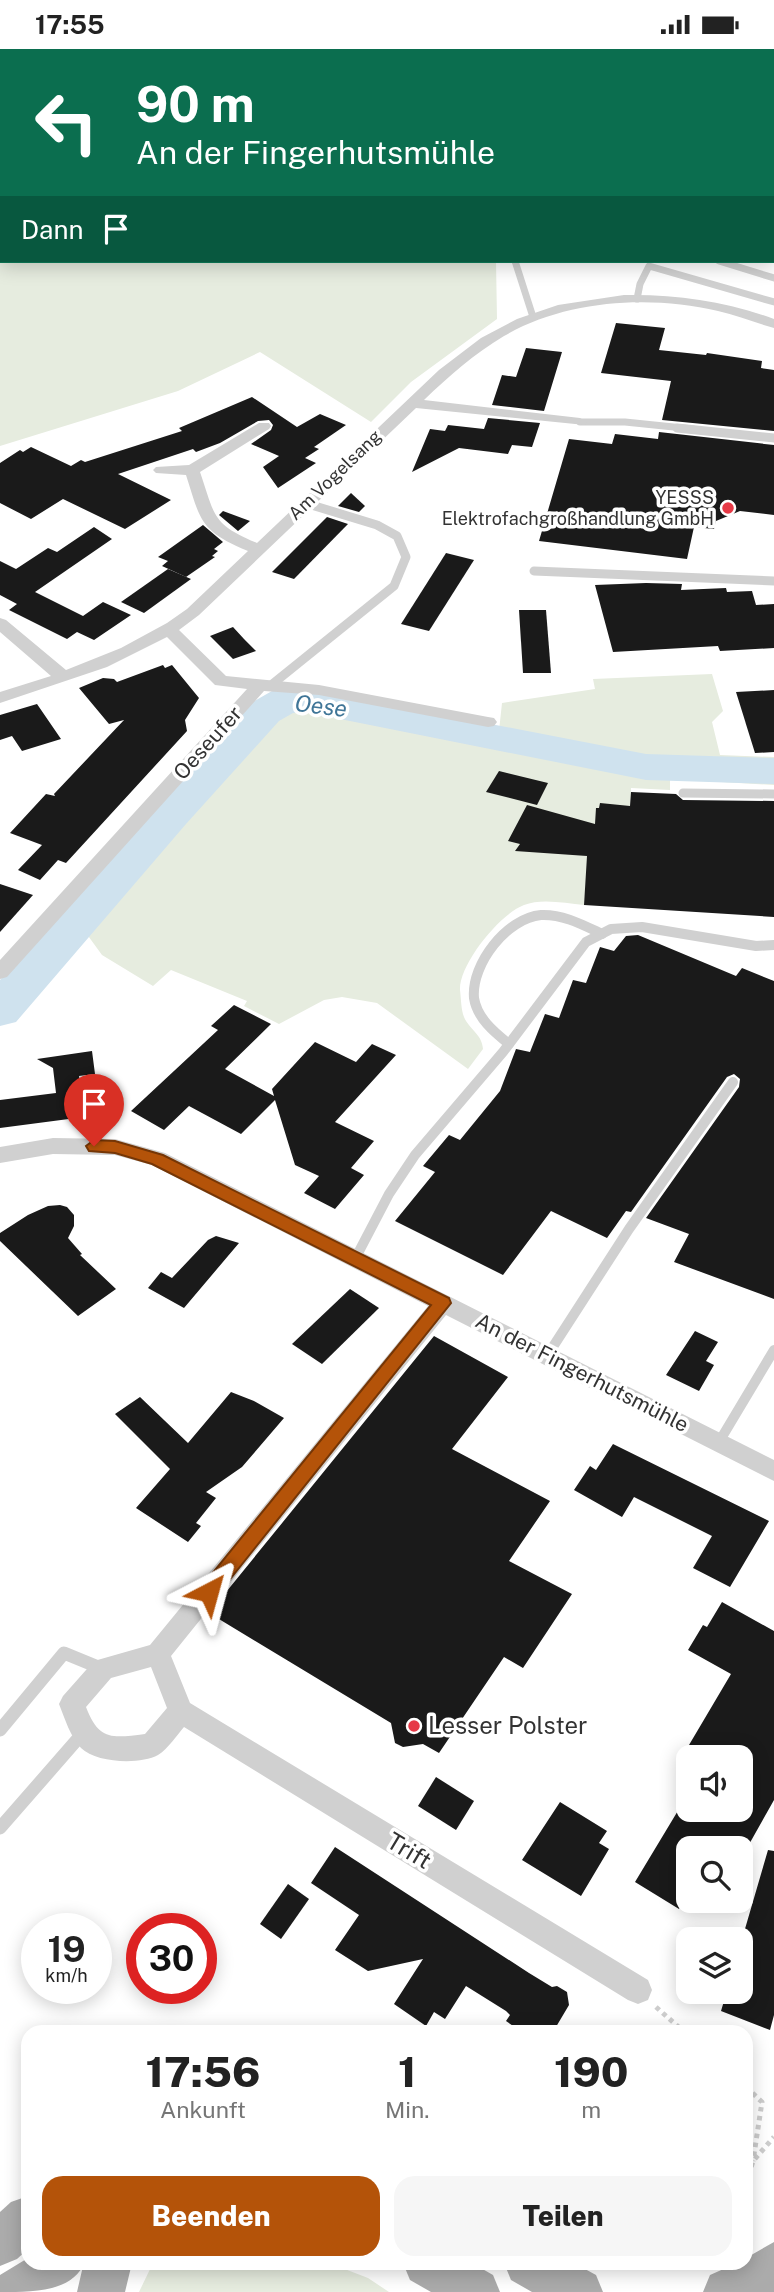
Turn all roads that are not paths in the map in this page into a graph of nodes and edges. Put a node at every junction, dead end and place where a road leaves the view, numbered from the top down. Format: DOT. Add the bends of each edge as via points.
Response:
graph roads {
  1 [pos="515,263"];
  2 [pos="725,263"];
  3 [pos="652,264"];
  4 [pos="774,278"];
  5 [pos="637,299"];
  6 [pos="774,302"];
  7 [pos="533,317"];
  8 [pos="774,324"];
  9 [pos="413,403"];
  10 [pos="580,422"];
  11 [pos="264,426"];
  12 [pos="774,438"];
  13 [pos="161,470"];
  14 [pos="192,470"];
  15 [pos="305,503"];
  16 [pos="258,549"];
  17 [pos="534,571"];
  18 [pos="774,581"];
  19 [pos="0,623"];
  20 [pos="170,631"];
  21 [pos="62,676"];
  22 [pos="265,686"];
  23 [pos="0,698"];
  24 [pos="488,722"];
  25 [pos="683,793"];
  26 [pos="774,794"];
  27 [pos="601,934"];
  28 [pos="774,945"];
  29 [pos="0,972"];
  30 [pos="509,1044"];
  31 [pos="733,1082"];
  32 [pos="0,1155"];
  33 [pos="355,1259"];
  34 [pos="443,1303"];
  35 [pos="774,1350"];
  36 [pos="547,1356"];
  37 [pos="719,1442"];
  38 [pos="774,1471"];
  39 [pos="158,1654"];
  40 [pos="103,1669"];
  41 [pos="181,1711"];
  42 [pos="0,1730"];
  43 [pos="82,1734"];
  44 [pos="0,1828"];
  45 [pos="638,1990"];
  46 [pos="21,2225"];
  47 [pos="0,2242"];
  48 [pos="774,2266"];
  49 [pos="51,2270"];
  50 [pos="106,2270"];
  51 [pos="439,2270"];
  52 [pos="540,2270"];
  53 [pos="16,2292"];
  54 [pos="101,2292"];
  55 [pos="476,2292"];
  56 [pos="579,2292"];
  57 [pos="727,2292"];
  1 -- 7 [label="lane"];
  2 -- 4 [label="lane"];
  3 -- 5 [label="lane"];
  3 -- 6 [label="lane"];
  5 -- 7 [label="street, Am Vogelsang" via="584,303"];
  5 -- 8 [label="street, Am Vogelsang" via="703,303"];
  7 -- 9 [label="street, Am Vogelsang" via="467,353"];
  9 -- 10 [label="street"];
  9 -- 15 [label="street, Am Vogelsang"];
  10 -- 12 [label="lane" via="625,422"];
  11 -- 14 [label="street"];
  13 -- 14 [label="street"];
  14 -- 16 [label="street" via="206,519 213,528"];
  15 -- 16 [label="street, Am Vogelsang"];
  15 -- 22 [label="lane" via="377,525 397,536 406,558 394,586"];
  16 -- 20 [label="street, Am Vogelsang"];
  17 -- 18 [label="lane"];
  19 -- 21 [label="street"];
  20 -- 21 [label="street"];
  20 -- 22 [label="street" via="221,681"];
  21 -- 23 [label="street"];
  22 -- 24 [label="street" via="370,698"];
  22 -- 29 [label="street, Oeseufer"];
  25 -- 26 [label="lane"];
  27 -- 28 [label="lane" via="642,927"];
  27 -- 30 [label="lane" via="586,942"];
  27 -- 30 [label="lane" via="551,915 518,921 503,935 480,963 476,1007 482,1021"];
  30 -- 33 [label="lane" via="415,1155"];
  31 -- 36 [label="lane"];
  32 -- 33 [label="street, An der Fingerhutsmühle" via="53,1146 115,1147 158,1159"];
  33 -- 34 [label="street, An der Fingerhutsmühle"];
  34 -- 36 [label="street, An der Fingerhutsmühle"];
  34 -- 39 [label="street"];
  35 -- 37 [label="lane"];
  36 -- 37 [label="street, An der Fingerhutsmühle"];
  37 -- 38 [label="street, An der Fingerhutsmühle"];
  39 -- 40 [label="street"];
  39 -- 41 [label="street"];
  40 -- 42 [label="lane" via="64,1653"];
  40 -- 43 [label="street" via="72,1704"];
  41 -- 43 [label="street" via="152,1745 108,1750"];
  41 -- 45 [label="street, Trift"];
  43 -- 44 [label="lane"];
  46 -- 47 [label="main road"];
  48 -- 57 [label="main road"];
  49 -- 53 [label="main road"];
  50 -- 54 [label="main road"];
  51 -- 55 [label="main road"];
  52 -- 56 [label="main road"];
}
